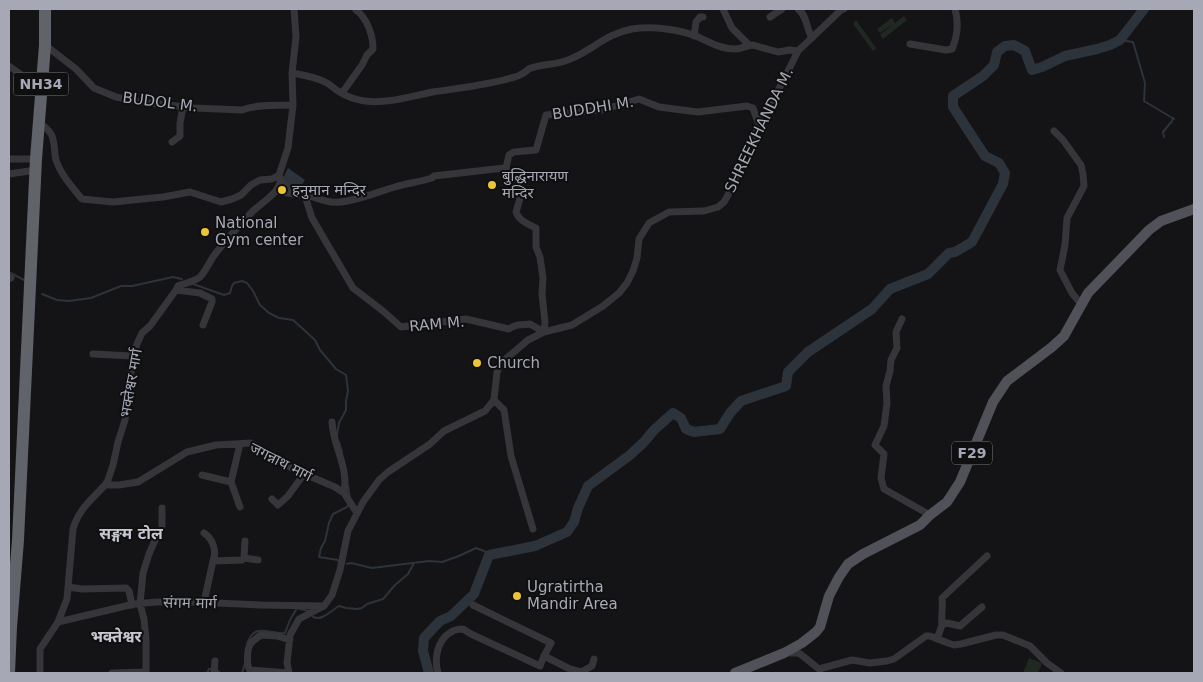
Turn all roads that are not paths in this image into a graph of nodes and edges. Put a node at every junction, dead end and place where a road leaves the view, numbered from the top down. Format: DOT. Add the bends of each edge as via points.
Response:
graph roads {
  1 [pos="45,9"];
  2 [pos="294,9"];
  3 [pos="723,9"];
  4 [pos="782,9"];
  5 [pos="798,9"];
  6 [pos="844,9"];
  7 [pos="955,9"];
  8 [pos="356,10"];
  9 [pos="703,17"];
  10 [pos="770,17"];
  11 [pos="694,36"];
  12 [pos="812,38"];
  13 [pos="910,44"];
  14 [pos="45,45"];
  15 [pos="749,45"];
  16 [pos="798,51"];
  17 [pos="9,66"];
  18 [pos="292,73"];
  19 [pos="41,89"];
  20 [pos="342,94"];
  21 [pos="293,105"];
  22 [pos="183,107"];
  23 [pos="38,122"];
  24 [pos="759,125"];
  25 [pos="1054,131"];
  26 [pos="172,142"];
  27 [pos="9,159"];
  28 [pos="36,164"];
  29 [pos="506,168"];
  30 [pos="9,174"];
  31 [pos="280,178"];
  32 [pos="276,191"];
  33 [pos="1194,208"];
  34 [pos="176,290"];
  35 [pos="1081,304"];
  36 [pos="902,319"];
  37 [pos="202,325"];
  38 [pos="544,332"];
  39 [pos="93,354"];
  40 [pos="133,356"];
  41 [pos="494,400"];
  42 [pos="332,422"];
  43 [pos="240,444"];
  44 [pos="304,474"];
  45 [pos="202,475"];
  46 [pos="231,482"];
  47 [pos="105,485"];
  48 [pos="346,496"];
  49 [pos="272,499"];
  50 [pos="162,508"];
  51 [pos="240,508"];
  52 [pos="356,512"];
  53 [pos="930,515"];
  54 [pos="533,529"];
  55 [pos="204,533"];
  56 [pos="245,541"];
  57 [pos="987,556"];
  58 [pos="244,558"];
  59 [pos="258,560"];
  60 [pos="213,561"];
  61 [pos="68,586"];
  62 [pos="204,602"];
  63 [pos="140,604"];
  64 [pos="132,605"];
  65 [pos="473,605"];
  66 [pos="324,606"];
  67 [pos="982,607"];
  68 [pos="58,622"];
  69 [pos="942,625"];
  70 [pos="10,627"];
  71 [pos="938,639"];
  72 [pos="290,640"];
  73 [pos="784,653"];
  74 [pos="544,656"];
  75 [pos="594,660"];
  76 [pos="215,661"];
  77 [pos="249,672"];
  78 [pos="9,673"];
  79 [pos="40,673"];
  80 [pos="112,673"];
  81 [pos="146,673"];
  82 [pos="214,673"];
  83 [pos="289,673"];
  84 [pos="438,673"];
  85 [pos="734,673"];
  86 [pos="1060,673"];
  1 -- 14 [label="highway, NH34"];
  2 -- 18 [label="street, भक्तेश्वर मार्ग" via="296,37"];
  3 -- 15 [label="street" via="732,28"];
  4 -- 10 [label="street"];
  5 -- 12 [label="street" via="802,11"];
  6 -- 12 [label="street, SHREEKHANDA M."];
  7 -- 13 [label="street" via="958,23 952,49"];
  8 -- 20 [label="street" via="366,23 373,49"];
  9 -- 11 [label="street" via="698,19"];
  11 -- 15 [label="street" via="734,49"];
  11 -- 20 [label="street" via="678,30 634,29 611,35 579,56 530,68 510,78 387,101 365,101"];
  12 -- 16 [label="street, SHREEKHANDA M."];
  14 -- 19 [label="highway, NH34"];
  14 -- 22 [label="street, BUDOL M." via="76,68 94,88 124,99"];
  15 -- 16 [label="street" via="778,52"];
  16 -- 24 [label="street, SHREEKHANDA M."];
  17 -- 19 [label="street"];
  18 -- 20 [label="street" via="326,82"];
  18 -- 21 [label="street, भक्तेश्वर मार्ग"];
  19 -- 23 [label="highway, NH34"];
  21 -- 22 [label="street, BUDOL M." via="242,110"];
  21 -- 31 [label="street, भक्तेश्वर मार्ग" via="288,148"];
  22 -- 26 [label="street" via="180,136"];
  23 -- 28 [label="highway, NH34"];
  23 -- 31 [label="street" via="49,131 61,172 82,199 113,202 190,192 221,202 241,195 260,180"];
  24 -- 29 [label="street, BUDDHI M." via="753,108 747,106 698,112 659,107 640,99 602,110 546,115 536,150 509,154"];
  24 -- 38 [label="street, SHREEKHANDA M." via="724,202 704,211 669,212 648,224 640,239 633,272 618,293 572,325"];
  25 -- 35 [label="street" via="1081,166 1083,174 1084,186 1068,216 1060,270"];
  27 -- 28 [label="street"];
  28 -- 30 [label="street"];
  28 -- 70 [label="highway, NH34" via="18,540"];
  29 -- 31 [label="street" via="434,176 350,200 332,202 306,195"];
  29 -- 38 [label="street" via="513,178 522,183 517,216 536,228 536,247 543,278"];
  31 -- 32 [label="street, भक्तेश्वर मार्ग"];
  32 -- 34 [label="street, भक्तेश्वर मार्ग" via="252,212 200,276"];
  32 -- 38 [label="street, RAM M." via="305,196 312,218 353,288 401,327 466,319 509,329 515,324 530,324"];
  33 -- 35 [label="main road, F29" via="1161,221 1149,230"];
  34 -- 37 [label="street" via="212,298"];
  34 -- 40 [label="street, भक्तेश्वर मार्ग" via="142,333"];
  35 -- 53 [label="main road, F29" via="1064,336 1007,381 994,402 960,482 947,502"];
  36 -- 53 [label="street" via="896,332 897,348 886,386 884,426 875,445 884,454 881,478 884,489"];
  38 -- 41 [label="street, SHREEKHANDA M." via="528,340 501,363"];
  39 -- 40 [label="street"];
  40 -- 47 [label="street, भक्तेश्वर मार्ग" via="125,420"];
  41 -- 52 [label="street" via="485,411 444,431 388,472"];
  41 -- 54 [label="street" via="504,410 511,456"];
  42 -- 48 [label="street"];
  43 -- 44 [label="street, जगन्नाथ मार्ग" via="251,443"];
  43 -- 46 [label="street"];
  43 -- 47 [label="street, जगन्नाथ मार्ग" via="216,445 188,452 138,482"];
  44 -- 48 [label="street, जगन्नाथ मार्ग" via="335,487"];
  44 -- 49 [label="street" via="278,505"];
  45 -- 46 [label="street"];
  46 -- 51 [label="street"];
  47 -- 61 [label="street, भक्तेश्वर मार्ग" via="76,519"];
  48 -- 52 [label="street"];
  50 -- 63 [label="street" via="162,527 148,554"];
  52 -- 66 [label="street" via="332,595"];
  53 -- 73 [label="main road, F29" via="920,525 848,564 829,596 820,627"];
  55 -- 60 [label="street" via="212,540"];
  56 -- 58 [label="street"];
  57 -- 69 [label="street" via="942,598"];
  58 -- 59 [label="street"];
  58 -- 60 [label="street"];
  60 -- 62 [label="street"];
  61 -- 64 [label="street" via="82,589 126,588"];
  61 -- 68 [label="street, भक्तेश्वर मार्ग" via="67,599"];
  62 -- 63 [label="street, संगम मार्ग"];
  62 -- 66 [label="street, संगम मार्ग"];
  63 -- 64 [label="street, संगम मार्ग"];
  63 -- 81 [label="street" via="146,639"];
  64 -- 68 [label="street, संगम मार्ग"];
  65 -- 74 [label="street" via="551,644"];
  66 -- 72 [label="street" via="299,619"];
  67 -- 69 [label="street" via="960,626"];
  68 -- 79 [label="street, भक्तेश्वर मार्ग" via="40,649"];
  69 -- 71 [label="street"];
  70 -- 78 [label="highway, NH34"];
  71 -- 73 [label="street" via="926,636 887,661 852,660 819,669 799,653"];
  71 -- 86 [label="street" via="954,645 1003,635 1030,646"];
  72 -- 77 [label="street" via="261,635 250,644"];
  72 -- 83 [label="street"];
  73 -- 85 [label="main road, F29"];
  74 -- 75 [label="street" via="581,672 592,666"];
  74 -- 84 [label="street" via="540,666 463,628 450,632 442,640 437,651"];
  76 -- 82 [label="street"];
  77 -- 83 [label="street"];
  80 -- 81 [label="street"];
}
